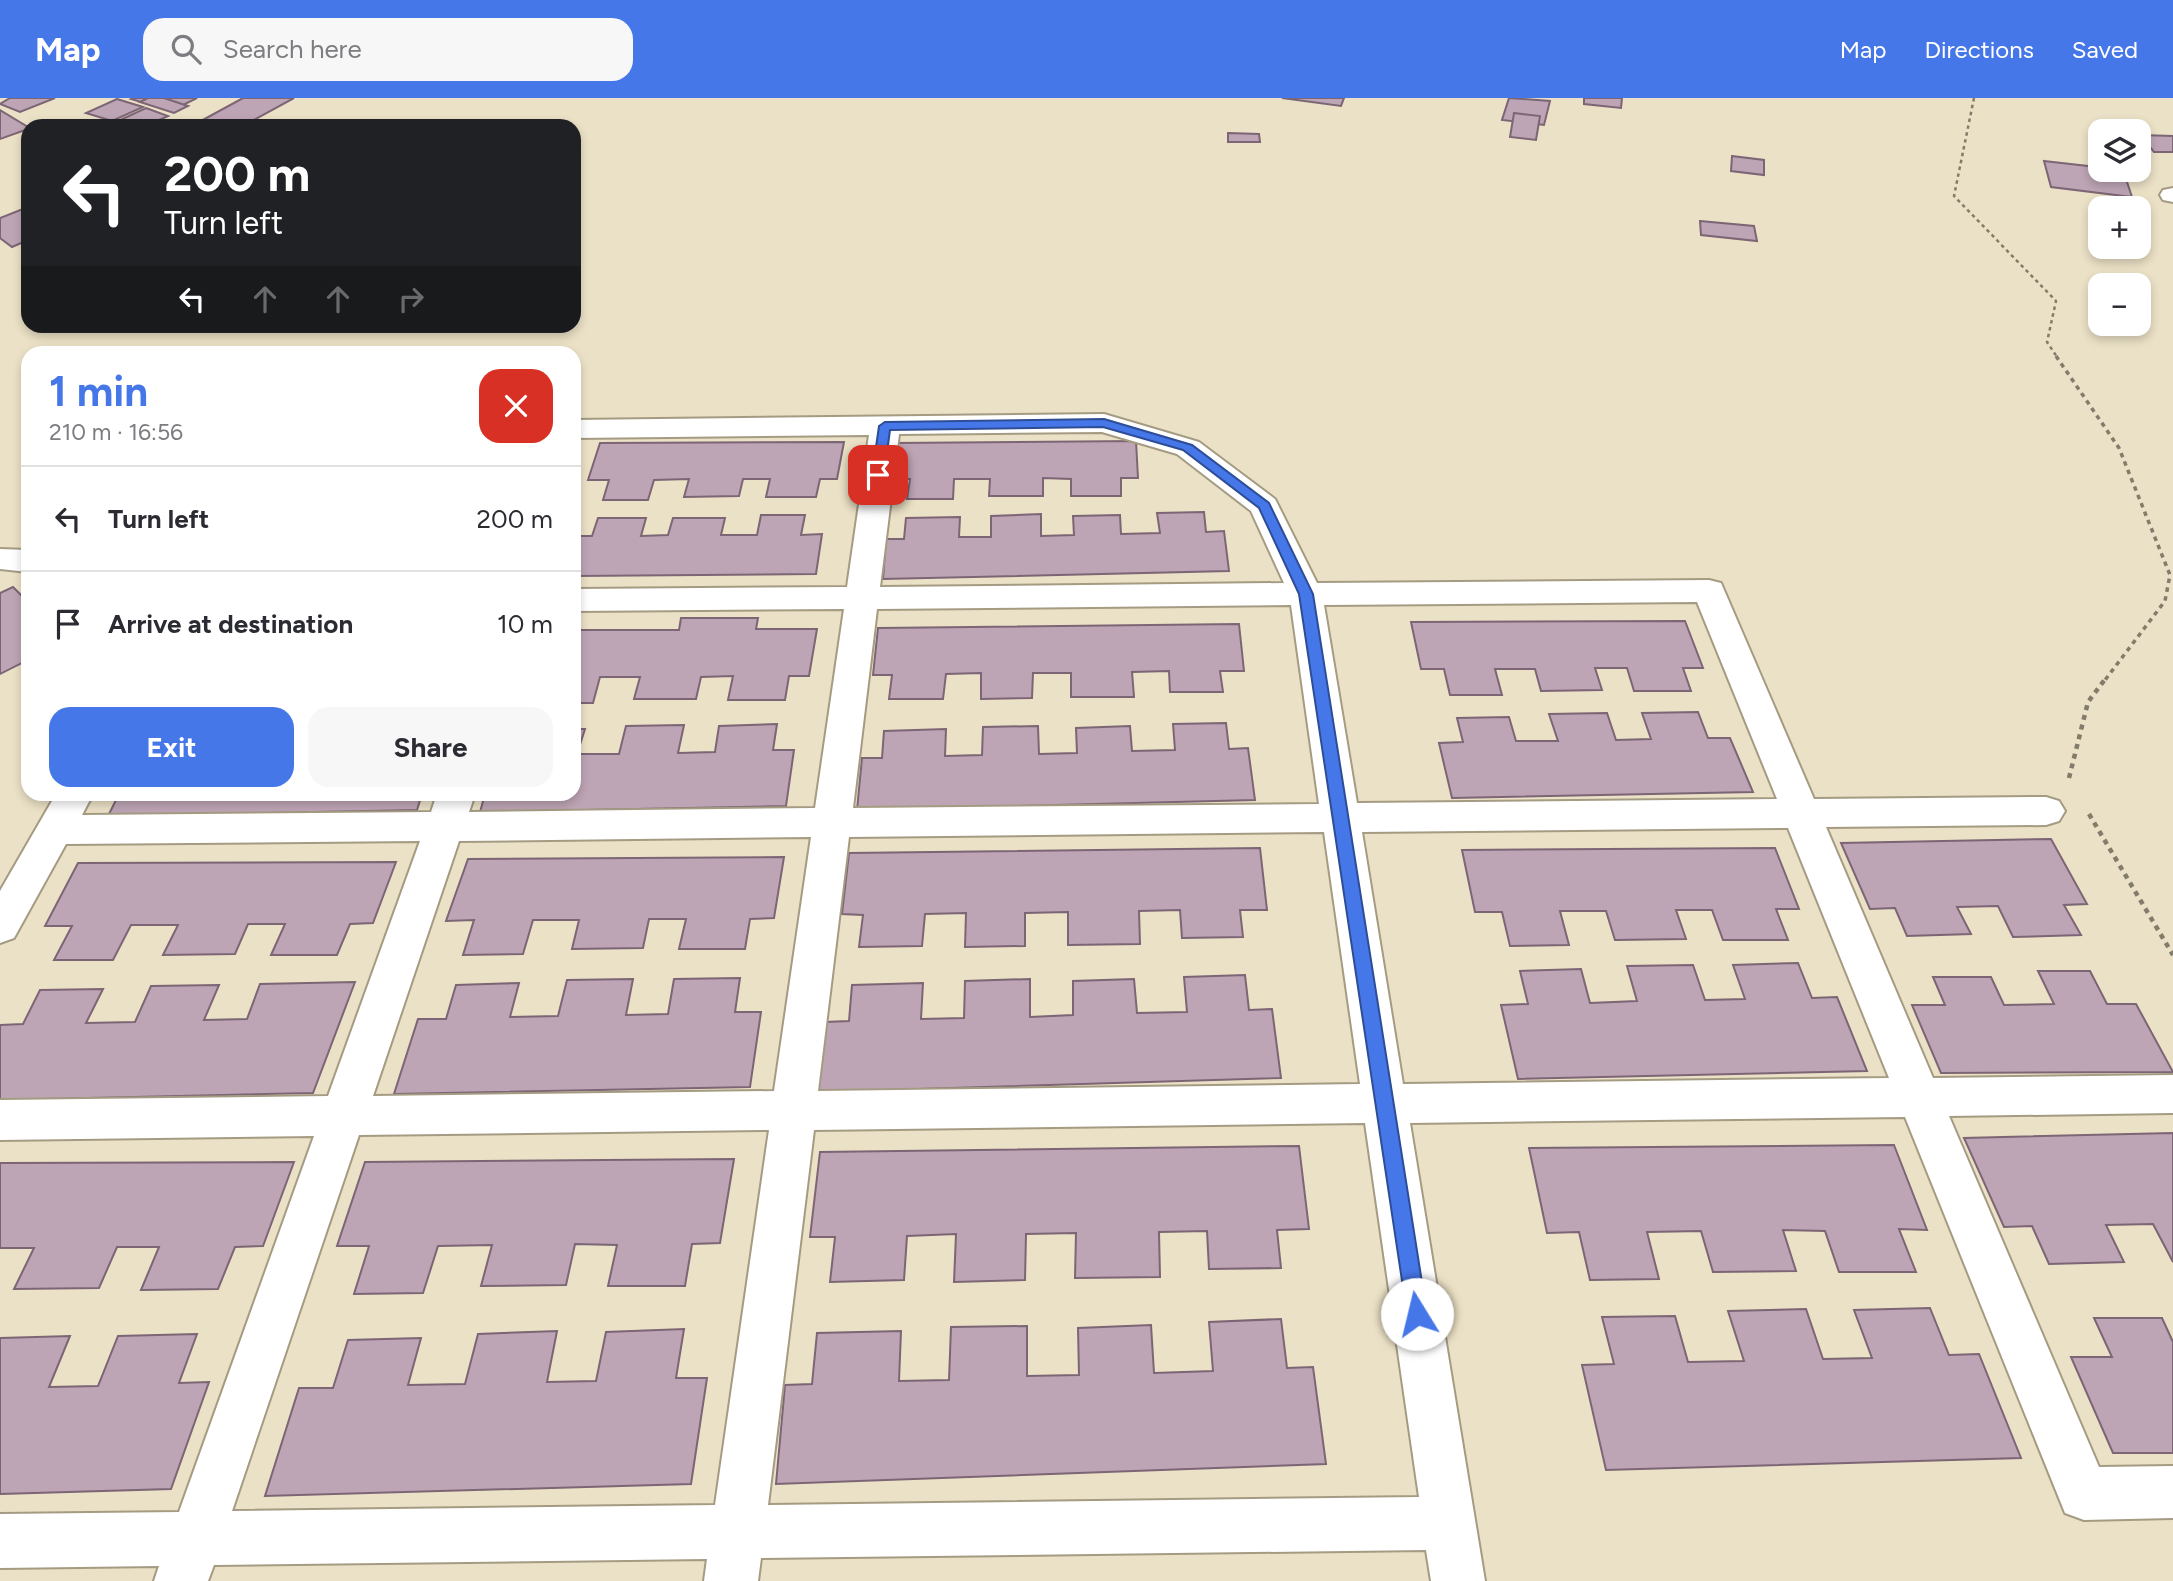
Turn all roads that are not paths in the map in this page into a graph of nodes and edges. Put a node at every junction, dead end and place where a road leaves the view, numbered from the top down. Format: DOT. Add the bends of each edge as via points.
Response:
graph roads {
  1 [pos="885,426"];
  2 [pos="581,429"];
  3 [pos="0,559"];
  4 [pos="21,560"];
  5 [pos="1306,594"];
  6 [pos="861,598"];
  7 [pos="581,600"];
  8 [pos="71,801"];
  9 [pos="451,810"];
  10 [pos="2046,811"];
  11 [pos="1801,814"];
  12 [pos="1341,818"];
  13 [pos="832,822"];
  14 [pos="55,830"];
  15 [pos="0,927"];
  16 [pos="2173,1094"];
  17 [pos="1920,1100"];
  18 [pos="1385,1106"];
  19 [pos="793,1112"];
  20 [pos="344,1116"];
  21 [pos="0,1120"];
  22 [pos="2173,1492"];
  23 [pos="1449,1523"];
  24 [pos="0,1541"];
  25 [pos="734,1556"];
  26 [pos="188,1560"];
  27 [pos="1458,1581"];
  1 -- 2 [label="street"];
  1 -- 5 [label="street" via="1104,423 1188,448 1264,506"];
  1 -- 6 [label="street"];
  3 -- 4 [label="street"];
  5 -- 6 [label="street"];
  5 -- 11 [label="street" via="1709,591"];
  5 -- 12 [label="street"];
  6 -- 7 [label="street"];
  6 -- 13 [label="street"];
  8 -- 14 [label="street"];
  9 -- 13 [label="street"];
  9 -- 14 [label="street"];
  9 -- 20 [label="street"];
  10 -- 11 [label="street"];
  11 -- 12 [label="street"];
  11 -- 17 [label="street"];
  12 -- 13 [label="street"];
  12 -- 18 [label="street"];
  13 -- 19 [label="street"];
  14 -- 15 [label="street"];
  16 -- 17 [label="street"];
  17 -- 18 [label="street"];
  17 -- 22 [label="street" via="2084,1494"];
  18 -- 19 [label="street"];
  18 -- 23 [label="street"];
  19 -- 20 [label="street"];
  19 -- 25 [label="street"];
  20 -- 21 [label="street"];
  20 -- 26 [label="street"];
  23 -- 25 [label="street"];
  23 -- 27 [label="street"];
  24 -- 26 [label="street"];
  25 -- 26 [label="street"];
}
